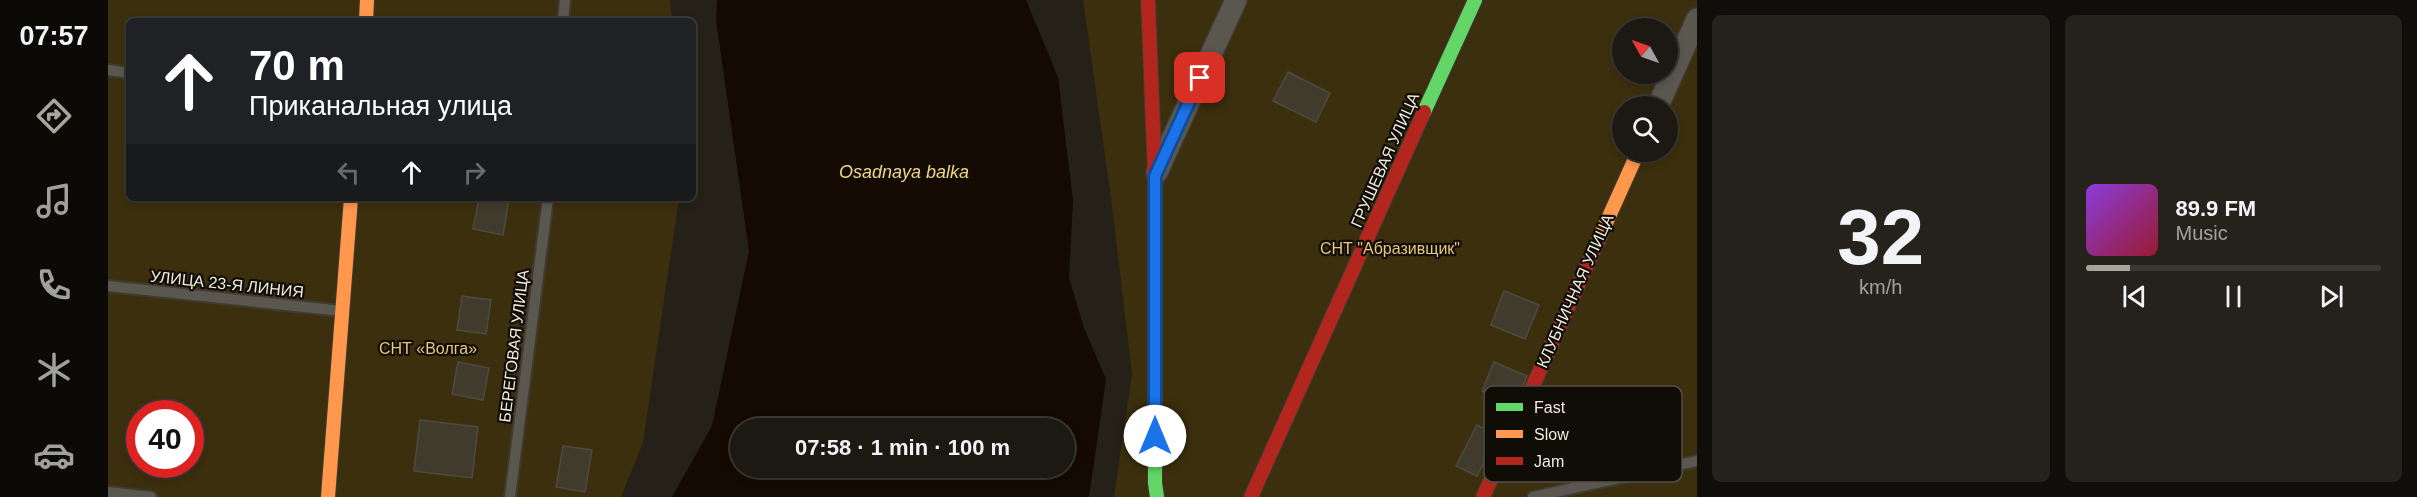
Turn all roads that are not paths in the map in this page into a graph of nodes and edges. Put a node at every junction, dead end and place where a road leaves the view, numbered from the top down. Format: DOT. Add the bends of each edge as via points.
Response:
graph roads {
  1 [pos="367,0"];
  2 [pos="565,0"];
  3 [pos="1148,0"];
  4 [pos="1236,0"];
  5 [pos="1475,0"];
  6 [pos="366,18"];
  7 [pos="563,18"];
  8 [pos="1697,19"];
  9 [pos="108,70"];
  10 [pos="126,73"];
  11 [pos="1662,96"];
  12 [pos="1634,162"];
  13 [pos="1155,176"];
  14 [pos="351,201"];
  15 [pos="548,201"];
  16 [pos="108,286"];
  17 [pos="342,311"];
  18 [pos="1533,386"];
  19 [pos="1697,461"];
  20 [pos="1682,464"];
  21 [pos="1490,482"];
  22 [pos="1601,482"];
  23 [pos="108,492"];
  24 [pos="151,497"];
  25 [pos="328,497"];
  26 [pos="510,497"];
  27 [pos="1157,497"];
  28 [pos="1251,497"];
  29 [pos="1483,497"];
  30 [pos="1533,497"];
  1 -- 6 [label="street"];
  2 -- 7 [label="lane"];
  3 -- 13 [label="street"];
  4 -- 13 [label="street"];
  5 -- 28 [label="street, ГРУШЕВАЯ УЛИЦА"];
  8 -- 11 [label="street"];
  9 -- 10 [label="lane"];
  12 -- 18 [label="street, КЛУБНИЧНАЯ УЛИЦА"];
  13 -- 27 [label="street"];
  14 -- 17 [label="street"];
  15 -- 26 [label="lane, БЕРЕГОВАЯ УЛИЦА"];
  16 -- 17 [label="lane, УЛИЦА 23-Я ЛИНИЯ"];
  17 -- 25 [label="street"];
  19 -- 20 [label="lane"];
  21 -- 29 [label="street, КЛУБНИЧНАЯ УЛИЦА"];
  22 -- 30 [label="lane"];
  23 -- 24 [label="lane"];
}
